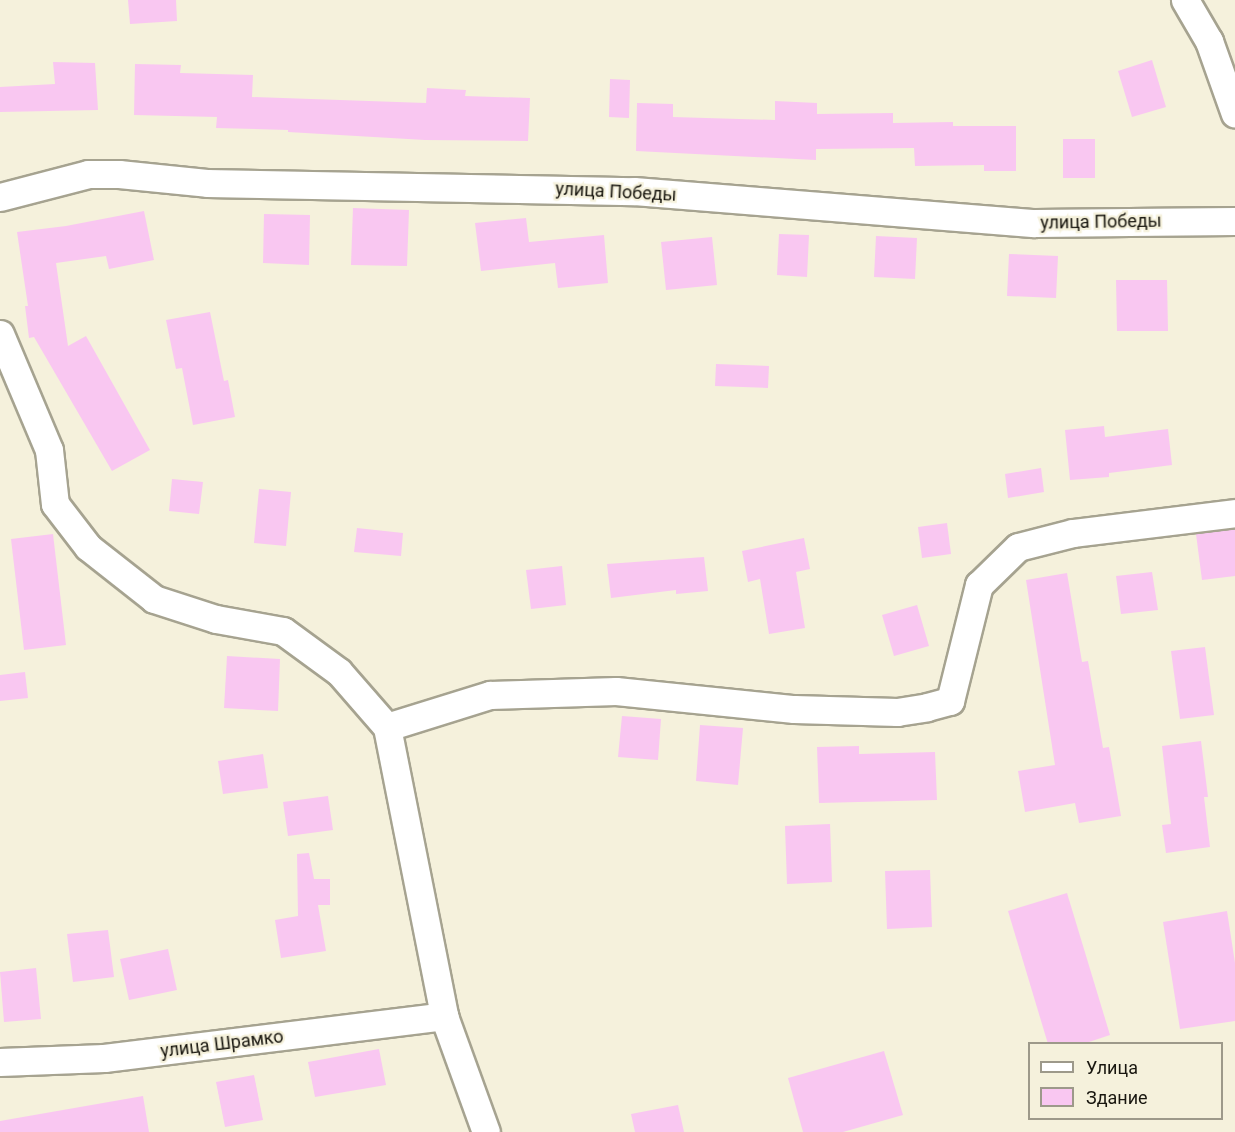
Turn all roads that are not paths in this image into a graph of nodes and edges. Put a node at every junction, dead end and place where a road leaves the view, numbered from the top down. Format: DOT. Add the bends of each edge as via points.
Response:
graph roads {
  1 [pos="1185,0"];
  2 [pos="1235,114"];
  3 [pos="0,197"];
  4 [pos="1235,221"];
  5 [pos="0,334"];
  6 [pos="1235,513"];
  7 [pos="387,727"];
  8 [pos="444,1016"];
  9 [pos="0,1062"];
  10 [pos="486,1132"];
  1 -- 2 [label="street" via="1209,41"];
  3 -- 4 [label="street, улица Победы" via="88,174 119,174 207,183 634,191 1035,223"];
  5 -- 7 [label="street" via="49,450 55,504 88,547 154,599 216,619 283,631 339,672"];
  6 -- 7 [label="street" via="1072,533 1018,547 979,585 950,701 927,707 897,712 794,710 616,691 490,695"];
  7 -- 8 [label="street"];
  8 -- 9 [label="street, улица Шрамко" via="104,1058"];
  8 -- 10 [label="street"];
}
